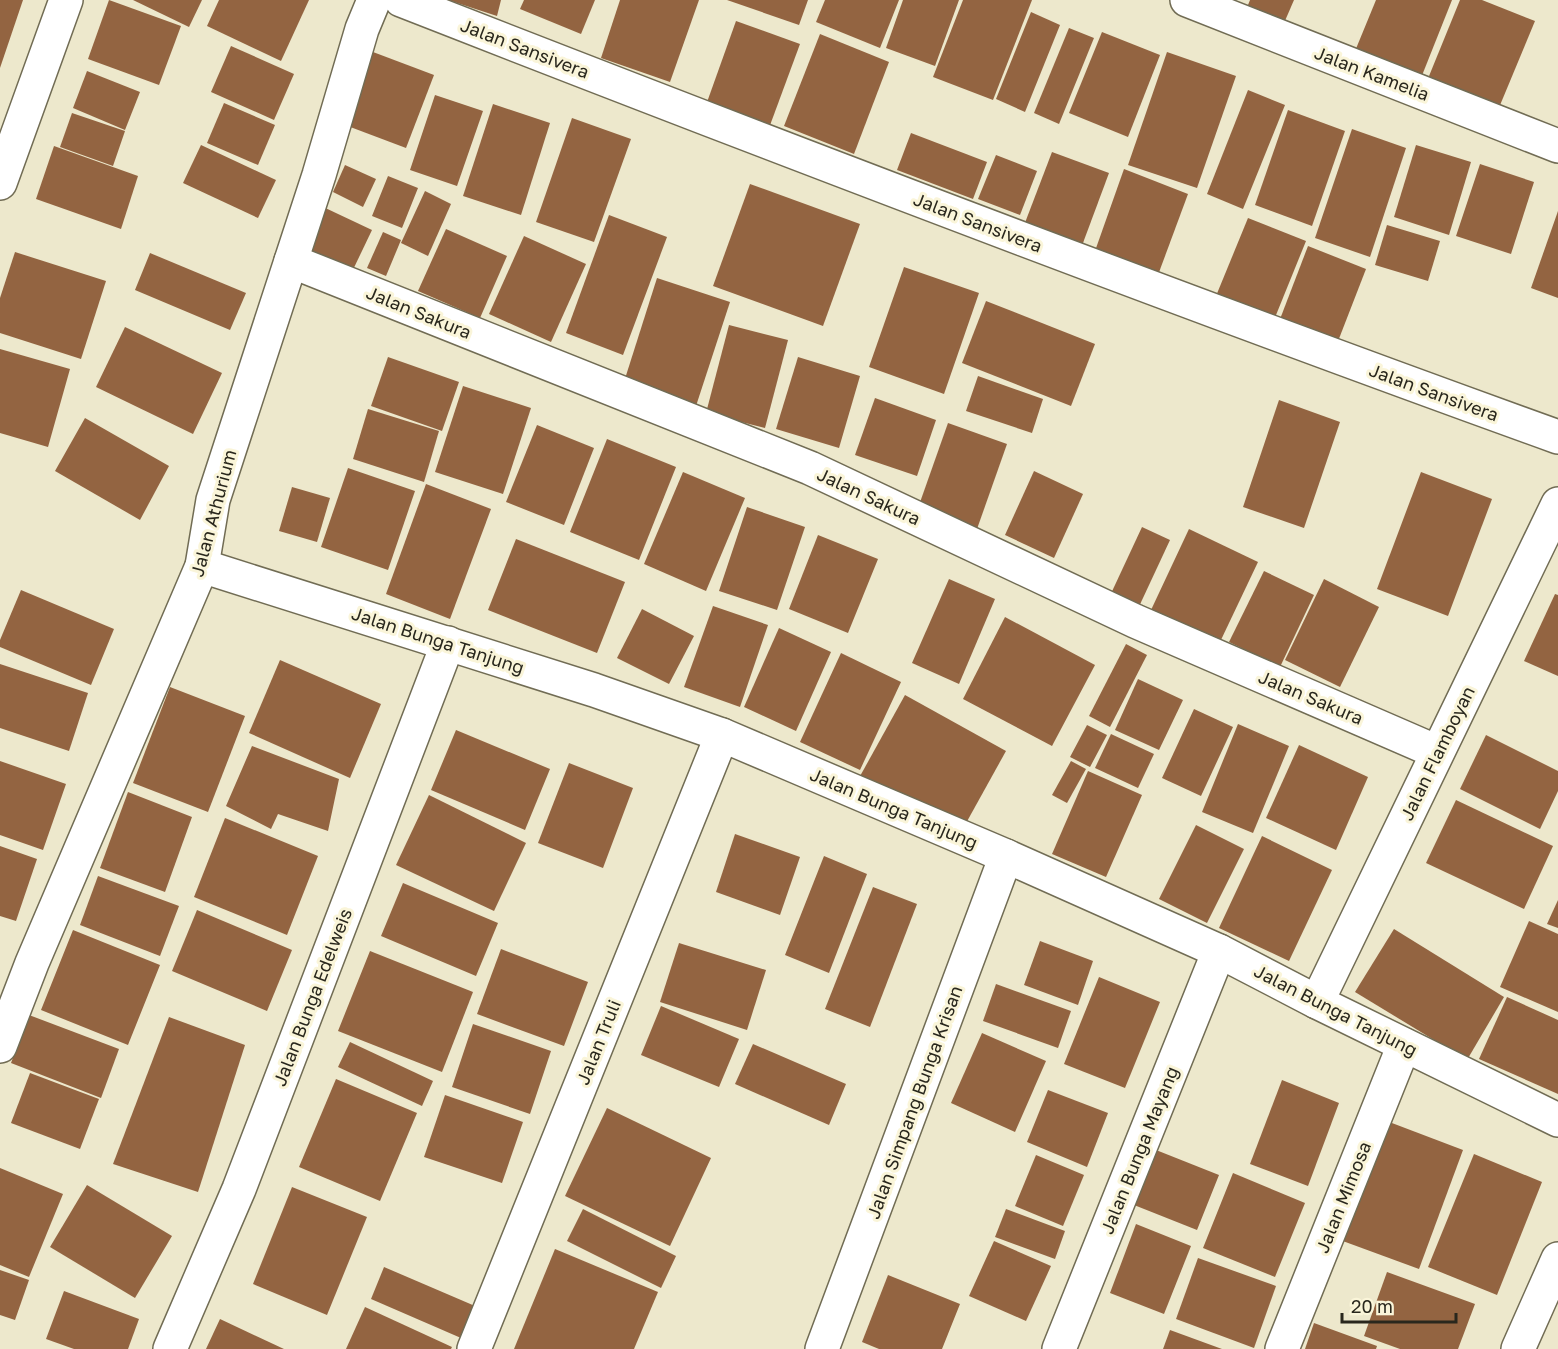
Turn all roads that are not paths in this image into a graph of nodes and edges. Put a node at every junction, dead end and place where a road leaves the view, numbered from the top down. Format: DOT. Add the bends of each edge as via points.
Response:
graph roads {
  1 [pos="66,0"];
  2 [pos="374,0"];
  3 [pos="401,0"];
  4 [pos="1187,0"];
  5 [pos="1558,146"];
  6 [pos="0,183"];
  7 [pos="291,261"];
  8 [pos="1558,437"];
  9 [pos="1558,504"];
  10 [pos="202,566"];
  11 [pos="448,643"];
  12 [pos="722,735"];
  13 [pos="1437,752"];
  14 [pos="1006,856"];
  15 [pos="1220,951"];
  16 [pos="1317,1002"];
  17 [pos="1404,1045"];
  18 [pos="0,1046"];
  19 [pos="1558,1120"];
  20 [pos="1558,1258"];
  21 [pos="170,1349"];
  22 [pos="474,1349"];
  23 [pos="822,1349"];
  24 [pos="1059,1349"];
  25 [pos="1282,1349"];
  26 [pos="1518,1349"];
  1 -- 6 [label="street"];
  2 -- 7 [label="street, Jalan Athurium"];
  3 -- 8 [label="street, Jalan Sansivera" via="757,139"];
  4 -- 5 [label="street, Jalan Kamelia"];
  7 -- 10 [label="street, Jalan Athurium" via="213,500"];
  7 -- 13 [label="street, Jalan Sakura" via="810,468 1135,621"];
  9 -- 13 [label="street, Jalan Flamboyan"];
  10 -- 11 [label="street, Jalan Bunga Tanjung"];
  10 -- 18 [label="street, Jalan Athurium"];
  11 -- 12 [label="street, Jalan Bunga Tanjung"];
  11 -- 21 [label="street, Jalan Bunga Edelweis" via="239,1189"];
  12 -- 14 [label="street, Jalan Bunga Tanjung"];
  12 -- 22 [label="street, Jalan Truli"];
  13 -- 16 [label="street, Jalan Flamboyan"];
  14 -- 15 [label="street, Jalan Bunga Tanjung"];
  14 -- 23 [label="street, Jalan Simpang Bunga Krisan"];
  15 -- 16 [label="street, Jalan Bunga Tanjung"];
  15 -- 24 [label="street, Jalan Bunga Mayang"];
  16 -- 17 [label="street, Jalan Bunga Tanjung"];
  17 -- 19 [label="street, Jalan Bunga Tanjung"];
  17 -- 25 [label="street, Jalan Mimosa"];
  20 -- 26 [label="street"];
}
